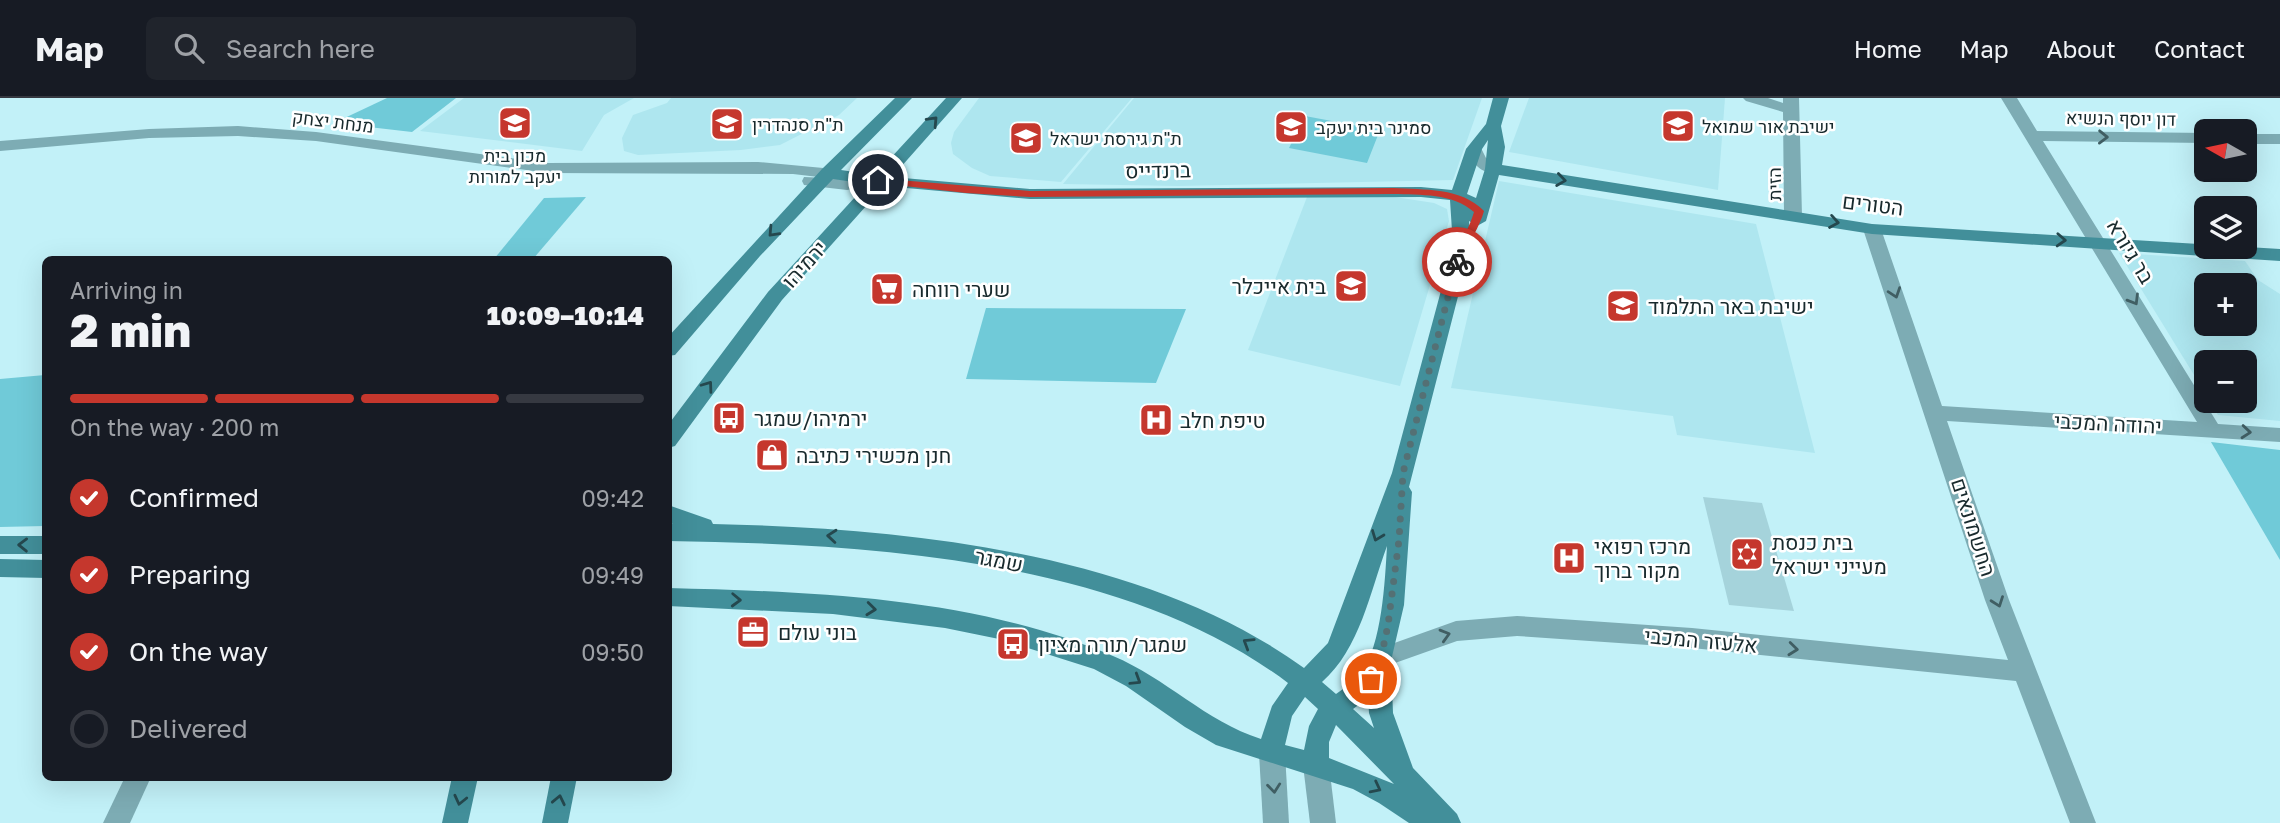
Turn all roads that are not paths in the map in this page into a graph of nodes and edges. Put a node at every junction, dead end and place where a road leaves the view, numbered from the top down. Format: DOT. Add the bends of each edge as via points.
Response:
graph roads {
  1 [pos="904,98"];
  2 [pos="954,98"];
  3 [pos="1501,98"];
  4 [pos="1751,98"];
  5 [pos="2009,98"];
  6 [pos="1792,104"];
  7 [pos="1493,126"];
  8 [pos="2035,136"];
  9 [pos="2194,138"];
  10 [pos="2258,139"];
  11 [pos="2280,139"];
  12 [pos="0,146"];
  13 [pos="1474,149"];
  14 [pos="1493,169"];
  15 [pos="824,178"];
  16 [pos="878,180"];
  17 [pos="1458,197"];
  18 [pos="1480,215"];
  19 [pos="1793,216"];
  20 [pos="1872,229"];
  21 [pos="2099,242"];
  22 [pos="1462,247"];
  23 [pos="2280,255"];
  24 [pos="672,346"];
  25 [pos="1936,413"];
  26 [pos="2211,429"];
  27 [pos="2280,435"];
  28 [pos="672,437"];
  29 [pos="1403,473"];
  30 [pos="672,514"];
  31 [pos="672,532"];
  32 [pos="743,532"];
  33 [pos="0,545"];
  34 [pos="42,545"];
  35 [pos="0,568"];
  36 [pos="42,569"];
  37 [pos="672,597"];
  38 [pos="1381,658"];
  39 [pos="2025,672"];
  40 [pos="1304,682"];
  41 [pos="1334,708"];
  42 [pos="1272,753"];
  43 [pos="1316,765"];
  44 [pos="1405,778"];
  45 [pos="136,781"];
  46 [pos="465,781"];
  47 [pos="563,781"];
  48 [pos="116,823"];
  49 [pos="455,823"];
  50 [pos="555,823"];
  51 [pos="1276,823"];
  52 [pos="1323,823"];
  53 [pos="1429,823"];
  54 [pos="1448,823"];
  55 [pos="2082,823"];
  1 -- 15 [label="street"];
  16 -- 2 [label="street, ירמיהו, one-way"];
  3 -- 7 [label="street"];
  4 -- 6 [label="street, הזית"];
  5 -- 8 [label="street, בר גיורא"];
  6 -- 19 [label="street, הזית"];
  7 -- 13 [label="street"];
  7 -- 14 [label="street" via="1497,147"];
  8 -- 9 [label="street, דון יוסף הנשיא, one-way"];
  8 -- 21 [label="street, בר גיורא"];
  10 -- 11 [label="street"];
  12 -- 15 [label="street, מנחת יצחק" via="236,131 318,137 492,162 569,179 721,174"];
  13 -- 14 [label="street" via="1481,164"];
  13 -- 17 [label="street"];
  14 -- 18 [label="street"];
  14 -- 19 [label="street, הטורים, one-way"];
  15 -- 16 [label="street, מנחת יצחק" via="847,185"];
  15 -- 24 [label="street, one-way"];
  16 -- 17 [label="street, ברנדייס" via="1030,194 1393,191"];
  28 -- 16 [label="street, ירמיהו, one-way" via="767,306"];
  17 -- 18 [label="street" via="1475,205"];
  17 -- 22 [label="street"];
  18 -- 22 [label="street"];
  19 -- 20 [label="street, הטורים, one-way"];
  20 -- 21 [label="street, הטורים, one-way"];
  20 -- 25 [label="street, החשמונאים, one-way"];
  21 -- 23 [label="street, הטורים"];
  21 -- 26 [label="street, בר גיורא, one-way"];
  22 -- 29 [label="street"];
  25 -- 26 [label="street, יהודה המכבי"];
  25 -- 39 [label="street, החשמונאים, one-way"];
  26 -- 27 [label="street, יהודה המכבי, one-way"];
  29 -- 38 [label="street" via="1396,565"];
  29 -- 40 [label="street, one-way" via="1339,646 1328,664"];
  30 -- 32 [label="street"];
  31 -- 32 [label="street, שמגר"];
  40 -- 32 [label="street, שמגר, one-way" via="1204,619 1073,576 919,545"];
  34 -- 33 [label="street, one-way"];
  35 -- 36 [label="street"];
  37 -- 42 [label="street, one-way" via="887,611 1017,635 1105,663 1208,728"];
  38 -- 39 [label="street, אלעזר המכבי, one-way" via="1456,631 1517,626 1692,638"];
  38 -- 41 [label="street" via="1365,685"];
  38 -- 44 [label="street" via="1381,713"];
  39 -- 55 [label="street, החשמונאים"];
  40 -- 41 [label="street, שמגר"];
  40 -- 42 [label="street" via="1277,720"];
  41 -- 43 [label="street" via="1319,732"];
  41 -- 44 [label="street, שמגר"];
  42 -- 43 [label="street"];
  42 -- 51 [label="street, one-way"];
  43 -- 52 [label="street"];
  43 -- 53 [label="street, one-way" via="1374,786"];
  44 -- 54 [label="street, שמגר"];
  45 -- 48 [label="street"];
  46 -- 49 [label="street, one-way"];
  50 -- 47 [label="street, one-way"];
}
